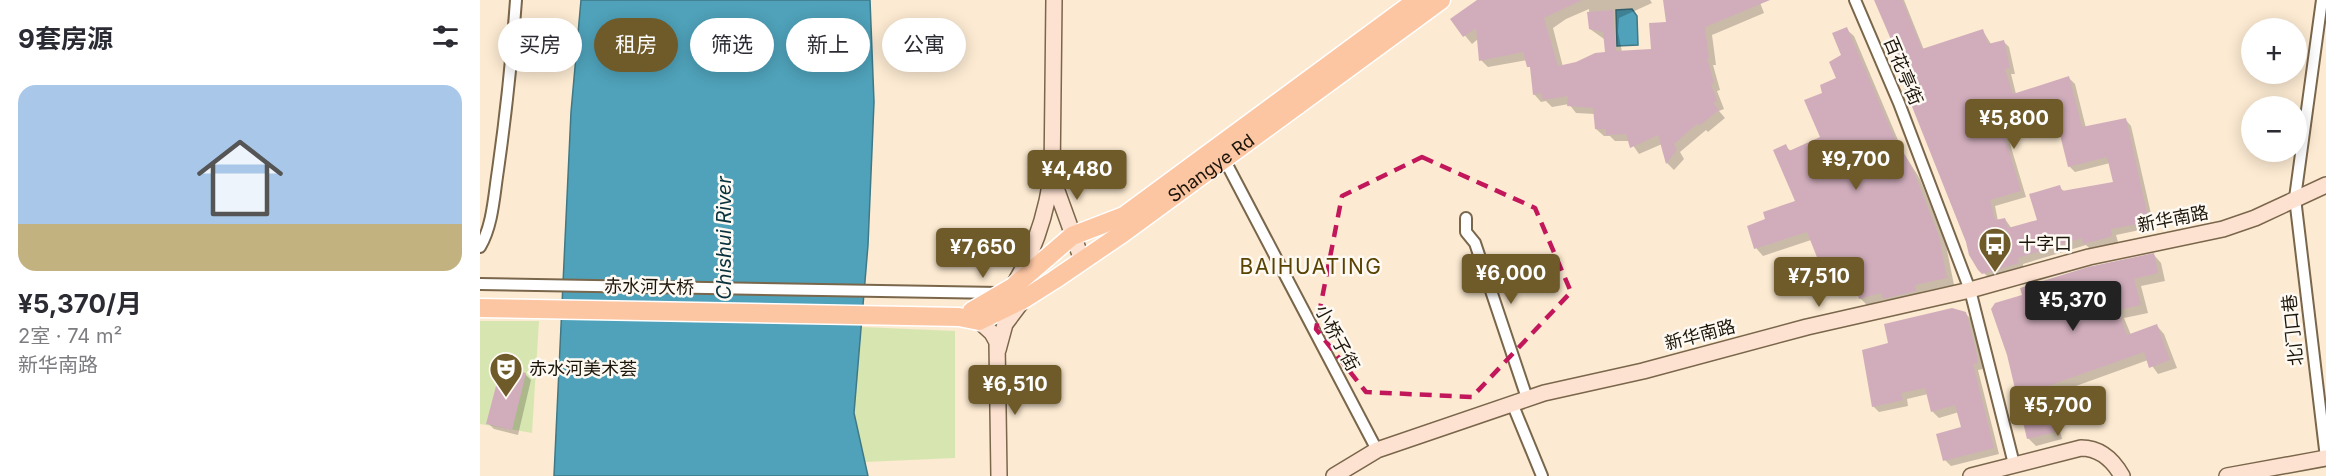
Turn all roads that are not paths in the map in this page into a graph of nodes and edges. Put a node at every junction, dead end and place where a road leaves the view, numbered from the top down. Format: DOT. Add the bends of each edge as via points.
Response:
graph roads {
  1 [pos="516,0"];
  2 [pos="1054,0"];
  3 [pos="1417,0"];
  4 [pos="1441,0"];
  5 [pos="1855,0"];
  6 [pos="2322,0"];
  7 [pos="1220,153"];
  8 [pos="1052,177"];
  9 [pos="2326,185"];
  10 [pos="2295,198"];
  11 [pos="1466,218"];
  12 [pos="1072,236"];
  13 [pos="480,247"];
  14 [pos="1082,260"];
  15 [pos="480,284"];
  16 [pos="1970,290"];
  17 [pos="1014,293"];
  18 [pos="480,308"];
  19 [pos="959,316"];
  20 [pos="979,321"];
  21 [pos="998,356"];
  22 [pos="1520,400"];
  23 [pos="1377,450"];
  24 [pos="2326,458"];
  25 [pos="2014,464"];
  26 [pos="999,476"];
  27 [pos="1334,476"];
  28 [pos="1542,476"];
  29 [pos="1971,476"];
  30 [pos="2122,476"];
  31 [pos="2227,476"];
  1 -- 13 [label="street" via="495,190"];
  2 -- 8 [label="street"];
  3 -- 7 [label="main road, Shangye Rd"];
  4 -- 7 [label="main road, Shangye Rd"];
  5 -- 16 [label="street, 百花亭街"];
  6 -- 10 [label="street, 北门口巷"];
  7 -- 12 [label="main road, Shangye Rd" via="1124,216"];
  7 -- 14 [label="main road, Shangye Rd"];
  7 -- 23 [label="street, 小桥子街"];
  8 -- 12 [label="street"];
  8 -- 17 [label="street" via="1046,214"];
  9 -- 10 [label="street, 新华南路"];
  10 -- 16 [label="street, 新华南路" via="2223,229 2089,257"];
  10 -- 24 [label="street, 北门口巷"];
  11 -- 22 [label="street" via="1466,232 1475,243"];
  12 -- 14 [label="street"];
  12 -- 17 [label="main road, Shangye Rd"];
  14 -- 17 [label="main road, Shangye Rd"];
  15 -- 17 [label="street, 赤水河大桥"];
  16 -- 22 [label="street, 新华南路"];
  16 -- 25 [label="street, 百花亭街"];
  17 -- 19 [label="main road, Shangye Rd"];
  17 -- 20 [label="main road, Shangye Rd"];
  17 -- 21 [label="street"];
  18 -- 19 [label="main road, 赤水河大桥"];
  19 -- 20 [label="main road"];
  20 -- 21 [label="street" via="995,337"];
  21 -- 26 [label="street"];
  22 -- 23 [label="street, 新华南路"];
  22 -- 28 [label="street"];
  23 -- 27 [label="street, 新华南路"];
  24 -- 31 [label="street"];
  25 -- 29 [label="street"];
  25 -- 30 [label="street" via="2091,448 2112,462"];
}
